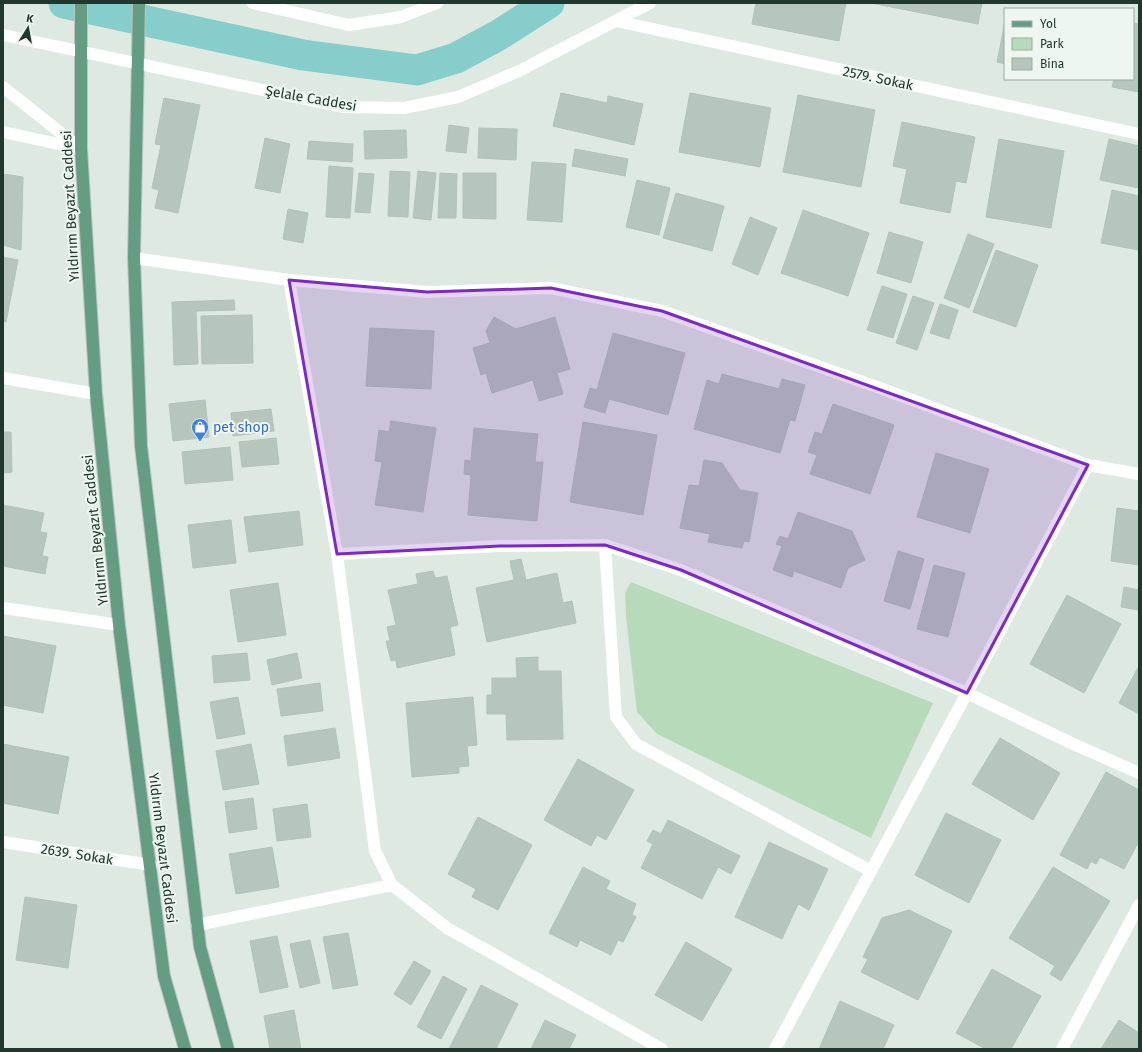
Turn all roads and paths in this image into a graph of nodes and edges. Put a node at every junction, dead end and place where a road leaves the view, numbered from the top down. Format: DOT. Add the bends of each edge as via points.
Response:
graph roads {
  1 [pos="81,3"];
  2 [pos="139,3"];
  3 [pos="253,3"];
  4 [pos="438,3"];
  5 [pos="650,3"];
  6 [pos="616,21"];
  7 [pos="3,35"];
  8 [pos="82,52"];
  9 [pos="138,64"];
  10 [pos="3,87"];
  11 [pos="3,132"];
  12 [pos="1139,134"];
  13 [pos="81,149"];
  14 [pos="134,258"];
  15 [pos="289,280"];
  16 [pos="3,378"];
  17 [pos="96,394"];
  18 [pos="1088,465"];
  19 [pos="1139,474"];
  20 [pos="605,545"];
  21 [pos="336,554"];
  22 [pos="3,608"];
  23 [pos="119,625"];
  24 [pos="967,693"];
  25 [pos="1139,774"];
  26 [pos="3,842"];
  27 [pos="151,865"];
  28 [pos="871,871"];
  29 [pos="392,885"];
  30 [pos="1139,905"];
  31 [pos="197,925"];
  32 [pos="185,1049"];
  33 [pos="228,1049"];
  34 [pos="662,1049"];
  35 [pos="775,1049"];
  36 [pos="1062,1049"];
  1 -- 8 [label="main road, Yıldırım Beyazıt Caddesi"];
  2 -- 9 [label="main road, Yıldırım Beyazıt Caddesi"];
  3 -- 4 [label="street" via="349,25 401,17"];
  5 -- 6 [label="street, Şelale Caddesi"];
  6 -- 9 [label="street, Şelale Caddesi" via="519,70 458,97 404,108 343,107"];
  6 -- 12 [label="street, 2579. Sokak"];
  7 -- 8 [label="street, Şelale Caddesi"];
  8 -- 9 [label="street, Şelale Caddesi"];
  8 -- 13 [label="main road, Yıldırım Beyazıt Caddesi"];
  9 -- 14 [label="main road, Yıldırım Beyazıt Caddesi"];
  10 -- 13 [label="street"];
  11 -- 13 [label="street"];
  13 -- 17 [label="main road, Yıldırım Beyazıt Caddesi"];
  14 -- 15 [label="street"];
  14 -- 31 [label="main road, Yıldırım Beyazıt Caddesi" via="141,446"];
  15 -- 18 [label="street" via="426,292 551,288 662,311"];
  15 -- 21 [label="street"];
  16 -- 17 [label="street"];
  17 -- 23 [label="main road, Yıldırım Beyazıt Caddesi"];
  18 -- 19 [label="street"];
  18 -- 24 [label="street"];
  20 -- 21 [label="street" via="500,546"];
  20 -- 24 [label="street" via="681,570"];
  20 -- 28 [label="street" via="616,717 636,744"];
  21 -- 29 [label="street" via="376,851"];
  22 -- 23 [label="street"];
  23 -- 27 [label="main road, Yıldırım Beyazıt Caddesi"];
  24 -- 25 [label="street"];
  24 -- 28 [label="street"];
  26 -- 27 [label="street, 2639. Sokak"];
  27 -- 32 [label="main road, Yıldırım Beyazıt Caddesi" via="164,976"];
  28 -- 35 [label="street"];
  29 -- 31 [label="street"];
  29 -- 34 [label="street" via="447,928"];
  30 -- 36 [label="street"];
  31 -- 33 [label="main road, Yıldırım Beyazıt Caddesi" via="200,947"];
}
